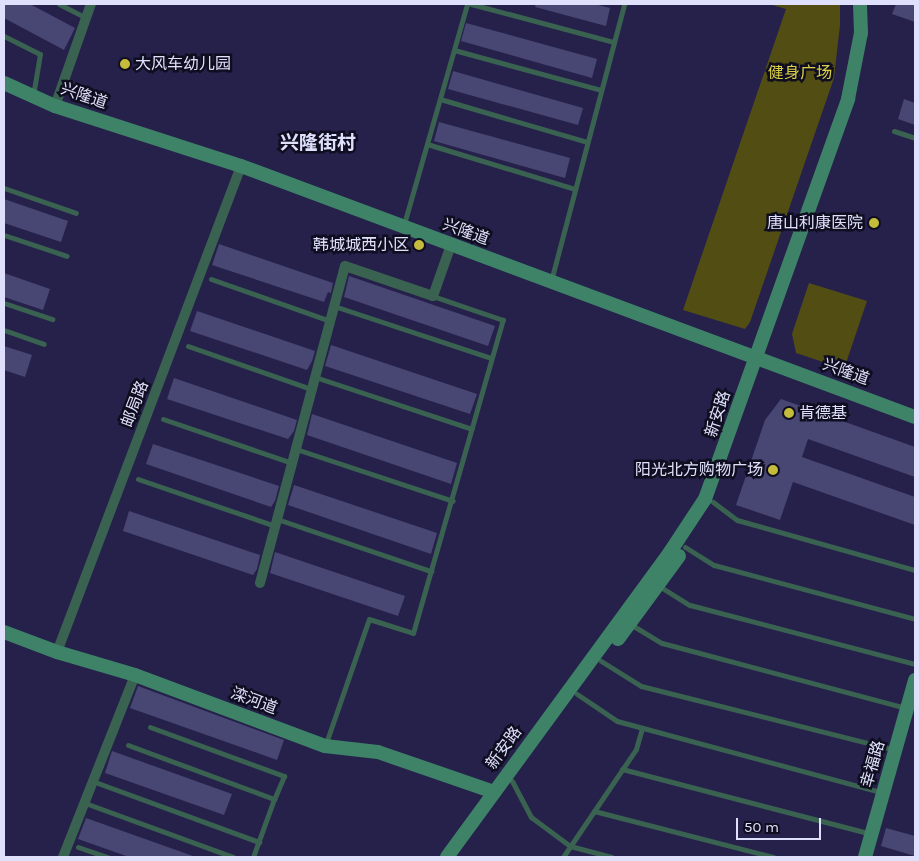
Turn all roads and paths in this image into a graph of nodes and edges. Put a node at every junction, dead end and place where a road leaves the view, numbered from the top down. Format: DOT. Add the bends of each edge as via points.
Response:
graph roads {
  1 [pos="59,4"];
  2 [pos="91,4"];
  3 [pos="469,4"];
  4 [pos="624,4"];
  5 [pos="860,4"];
  6 [pos="868,4"];
  7 [pos="86,18"];
  8 [pos="4,36"];
  9 [pos="614,42"];
  10 [pos="454,50"];
  11 [pos="4,83"];
  12 [pos="601,90"];
  13 [pos="33,96"];
  14 [pos="440,99"];
  15 [pos="56,106"];
  16 [pos="894,131"];
  17 [pos="915,138"];
  18 [pos="587,142"];
  19 [pos="427,144"];
  20 [pos="241,166"];
  21 [pos="4,188"];
  22 [pos="575,189"];
  23 [pos="76,212"];
  24 [pos="403,227"];
  25 [pos="4,235"];
  26 [pos="451,245"];
  27 [pos="67,256"];
  28 [pos="210,280"];
  29 [pos="550,282"];
  30 [pos="433,296"];
  31 [pos="4,303"];
  32 [pos="334,306"];
  33 [pos="52,319"];
  34 [pos="330,321"];
  35 [pos="4,330"];
  36 [pos="44,344"];
  37 [pos="188,346"];
  38 [pos="491,358"];
  39 [pos="758,359"];
  40 [pos="314,377"];
  41 [pos="311,388"];
  42 [pos="915,417"];
  43 [pos="163,419"];
  44 [pos="472,429"];
  45 [pos="295,449"];
  46 [pos="292,463"];
  47 [pos="138,479"];
  48 [pos="453,501"];
  49 [pos="713,502"];
  50 [pos="276,522"];
  51 [pos="685,547"];
  52 [pos="915,570"];
  53 [pos="431,571"];
  54 [pos="260,583"];
  55 [pos="658,586"];
  56 [pos="915,619"];
  57 [pos="630,624"];
  58 [pos="4,632"];
  59 [pos="57,652"];
  60 [pos="601,661"];
  61 [pos="915,664"];
  62 [pos="135,675"];
  63 [pos="915,680"];
  64 [pos="576,694"];
  65 [pos="907,708"];
  66 [pos="150,727"];
  67 [pos="642,728"];
  68 [pos="128,745"];
  69 [pos="325,746"];
  70 [pos="896,750"];
  71 [pos="622,769"];
  72 [pos="512,781"];
  73 [pos="95,782"];
  74 [pos="494,792"];
  75 [pos="884,793"];
  76 [pos="274,799"];
  77 [pos="85,803"];
  78 [pos="594,811"];
  79 [pos="872,835"];
  80 [pos="259,842"];
  81 [pos="570,846"];
  82 [pos="78,847"];
  83 [pos="63,857"];
  84 [pos="107,857"];
  85 [pos="233,857"];
  86 [pos="253,857"];
  87 [pos="447,857"];
  88 [pos="457,857"];
  89 [pos="562,857"];
  90 [pos="612,857"];
  91 [pos="773,857"];
  92 [pos="865,857"];
  1 -- 7 [label="lane"];
  2 -- 7 [label="street"];
  3 -- 9 [label="lane"];
  3 -- 10 [label="lane"];
  4 -- 9 [label="lane"];
  5 -- 39 [label="main road, 新安路" via="861,33 848,99"];
  6 -- 39 [label="main road, 新安路" via="867,49 854,104"];
  7 -- 15 [label="street"];
  8 -- 13 [label="lane" via="40,54"];
  9 -- 12 [label="lane"];
  10 -- 12 [label="lane"];
  10 -- 14 [label="lane"];
  11 -- 13 [label="main road, 兴隆道"];
  12 -- 18 [label="lane"];
  13 -- 15 [label="main road, 兴隆道"];
  14 -- 18 [label="lane"];
  14 -- 19 [label="lane"];
  15 -- 20 [label="main road, 兴隆道"];
  16 -- 17 [label="lane"];
  18 -- 22 [label="lane"];
  19 -- 22 [label="lane"];
  19 -- 24 [label="lane"];
  20 -- 24 [label="main road, 兴隆道"];
  20 -- 59 [label="street, 邮局路"];
  21 -- 23 [label="lane"];
  22 -- 29 [label="lane"];
  24 -- 26 [label="main road, 兴隆道"];
  25 -- 27 [label="lane"];
  26 -- 29 [label="main road, 兴隆道"];
  26 -- 30 [label="street"];
  28 -- 34 [label="lane"];
  29 -- 39 [label="main road, 兴隆道"];
  30 -- 32 [label="street" via="345,266"];
  30 -- 38 [label="lane" via="503,320"];
  31 -- 33 [label="lane"];
  32 -- 34 [label="street"];
  32 -- 38 [label="lane"];
  34 -- 40 [label="street"];
  35 -- 36 [label="lane"];
  37 -- 41 [label="lane"];
  38 -- 44 [label="lane"];
  39 -- 42 [label="main road, 兴隆道"];
  39 -- 49 [label="main road, 新安路" via="721,486"];
  39 -- 74 [label="main road, 新安路" via="716,476 704,499 670,552"];
  40 -- 41 [label="street"];
  40 -- 44 [label="lane"];
  41 -- 45 [label="street"];
  43 -- 46 [label="lane"];
  44 -- 48 [label="lane"];
  45 -- 46 [label="street"];
  45 -- 48 [label="lane"];
  46 -- 50 [label="street"];
  47 -- 50 [label="lane"];
  48 -- 53 [label="lane"];
  49 -- 51 [label="main road, 新安路"];
  49 -- 52 [label="lane" via="737,520"];
  50 -- 53 [label="lane"];
  50 -- 54 [label="street"];
  51 -- 55 [label="main road, 新安路"];
  51 -- 56 [label="lane" via="714,565"];
  53 -- 69 [label="lane" via="413,633 369,619"];
  55 -- 57 [label="main road, 新安路"];
  55 -- 61 [label="lane" via="690,605"];
  57 -- 60 [label="main road, 新安路"];
  57 -- 65 [label="lane" via="662,643"];
  58 -- 59 [label="main road, 滦河道"];
  59 -- 62 [label="main road, 滦河道"];
  60 -- 64 [label="main road, 新安路"];
  60 -- 70 [label="lane" via="641,686"];
  62 -- 69 [label="main road, 滦河道"];
  62 -- 73 [label="street"];
  63 -- 65 [label="main road, 幸福路"];
  64 -- 67 [label="lane" via="617,721"];
  64 -- 72 [label="main road, 新安路"];
  65 -- 70 [label="main road, 幸福路"];
  66 -- 76 [label="lane" via="284,776"];
  67 -- 71 [label="lane" via="636,749"];
  67 -- 75 [label="lane"];
  68 -- 76 [label="lane"];
  69 -- 74 [label="main road, 滦河道" via="378,752"];
  70 -- 75 [label="main road, 幸福路"];
  71 -- 78 [label="lane"];
  71 -- 79 [label="lane"];
  72 -- 81 [label="lane" via="531,817"];
  72 -- 88 [label="main road, 新安路"];
  73 -- 77 [label="street"];
  73 -- 80 [label="lane"];
  74 -- 87 [label="main road, 新安路"];
  75 -- 79 [label="main road, 幸福路"];
  76 -- 80 [label="lane"];
  77 -- 83 [label="street"];
  77 -- 85 [label="lane"];
  78 -- 81 [label="lane"];
  78 -- 91 [label="lane"];
  79 -- 92 [label="main road, 幸福路"];
  80 -- 86 [label="lane"];
  81 -- 89 [label="lane"];
  81 -- 90 [label="lane"];
  82 -- 84 [label="lane"];
}
